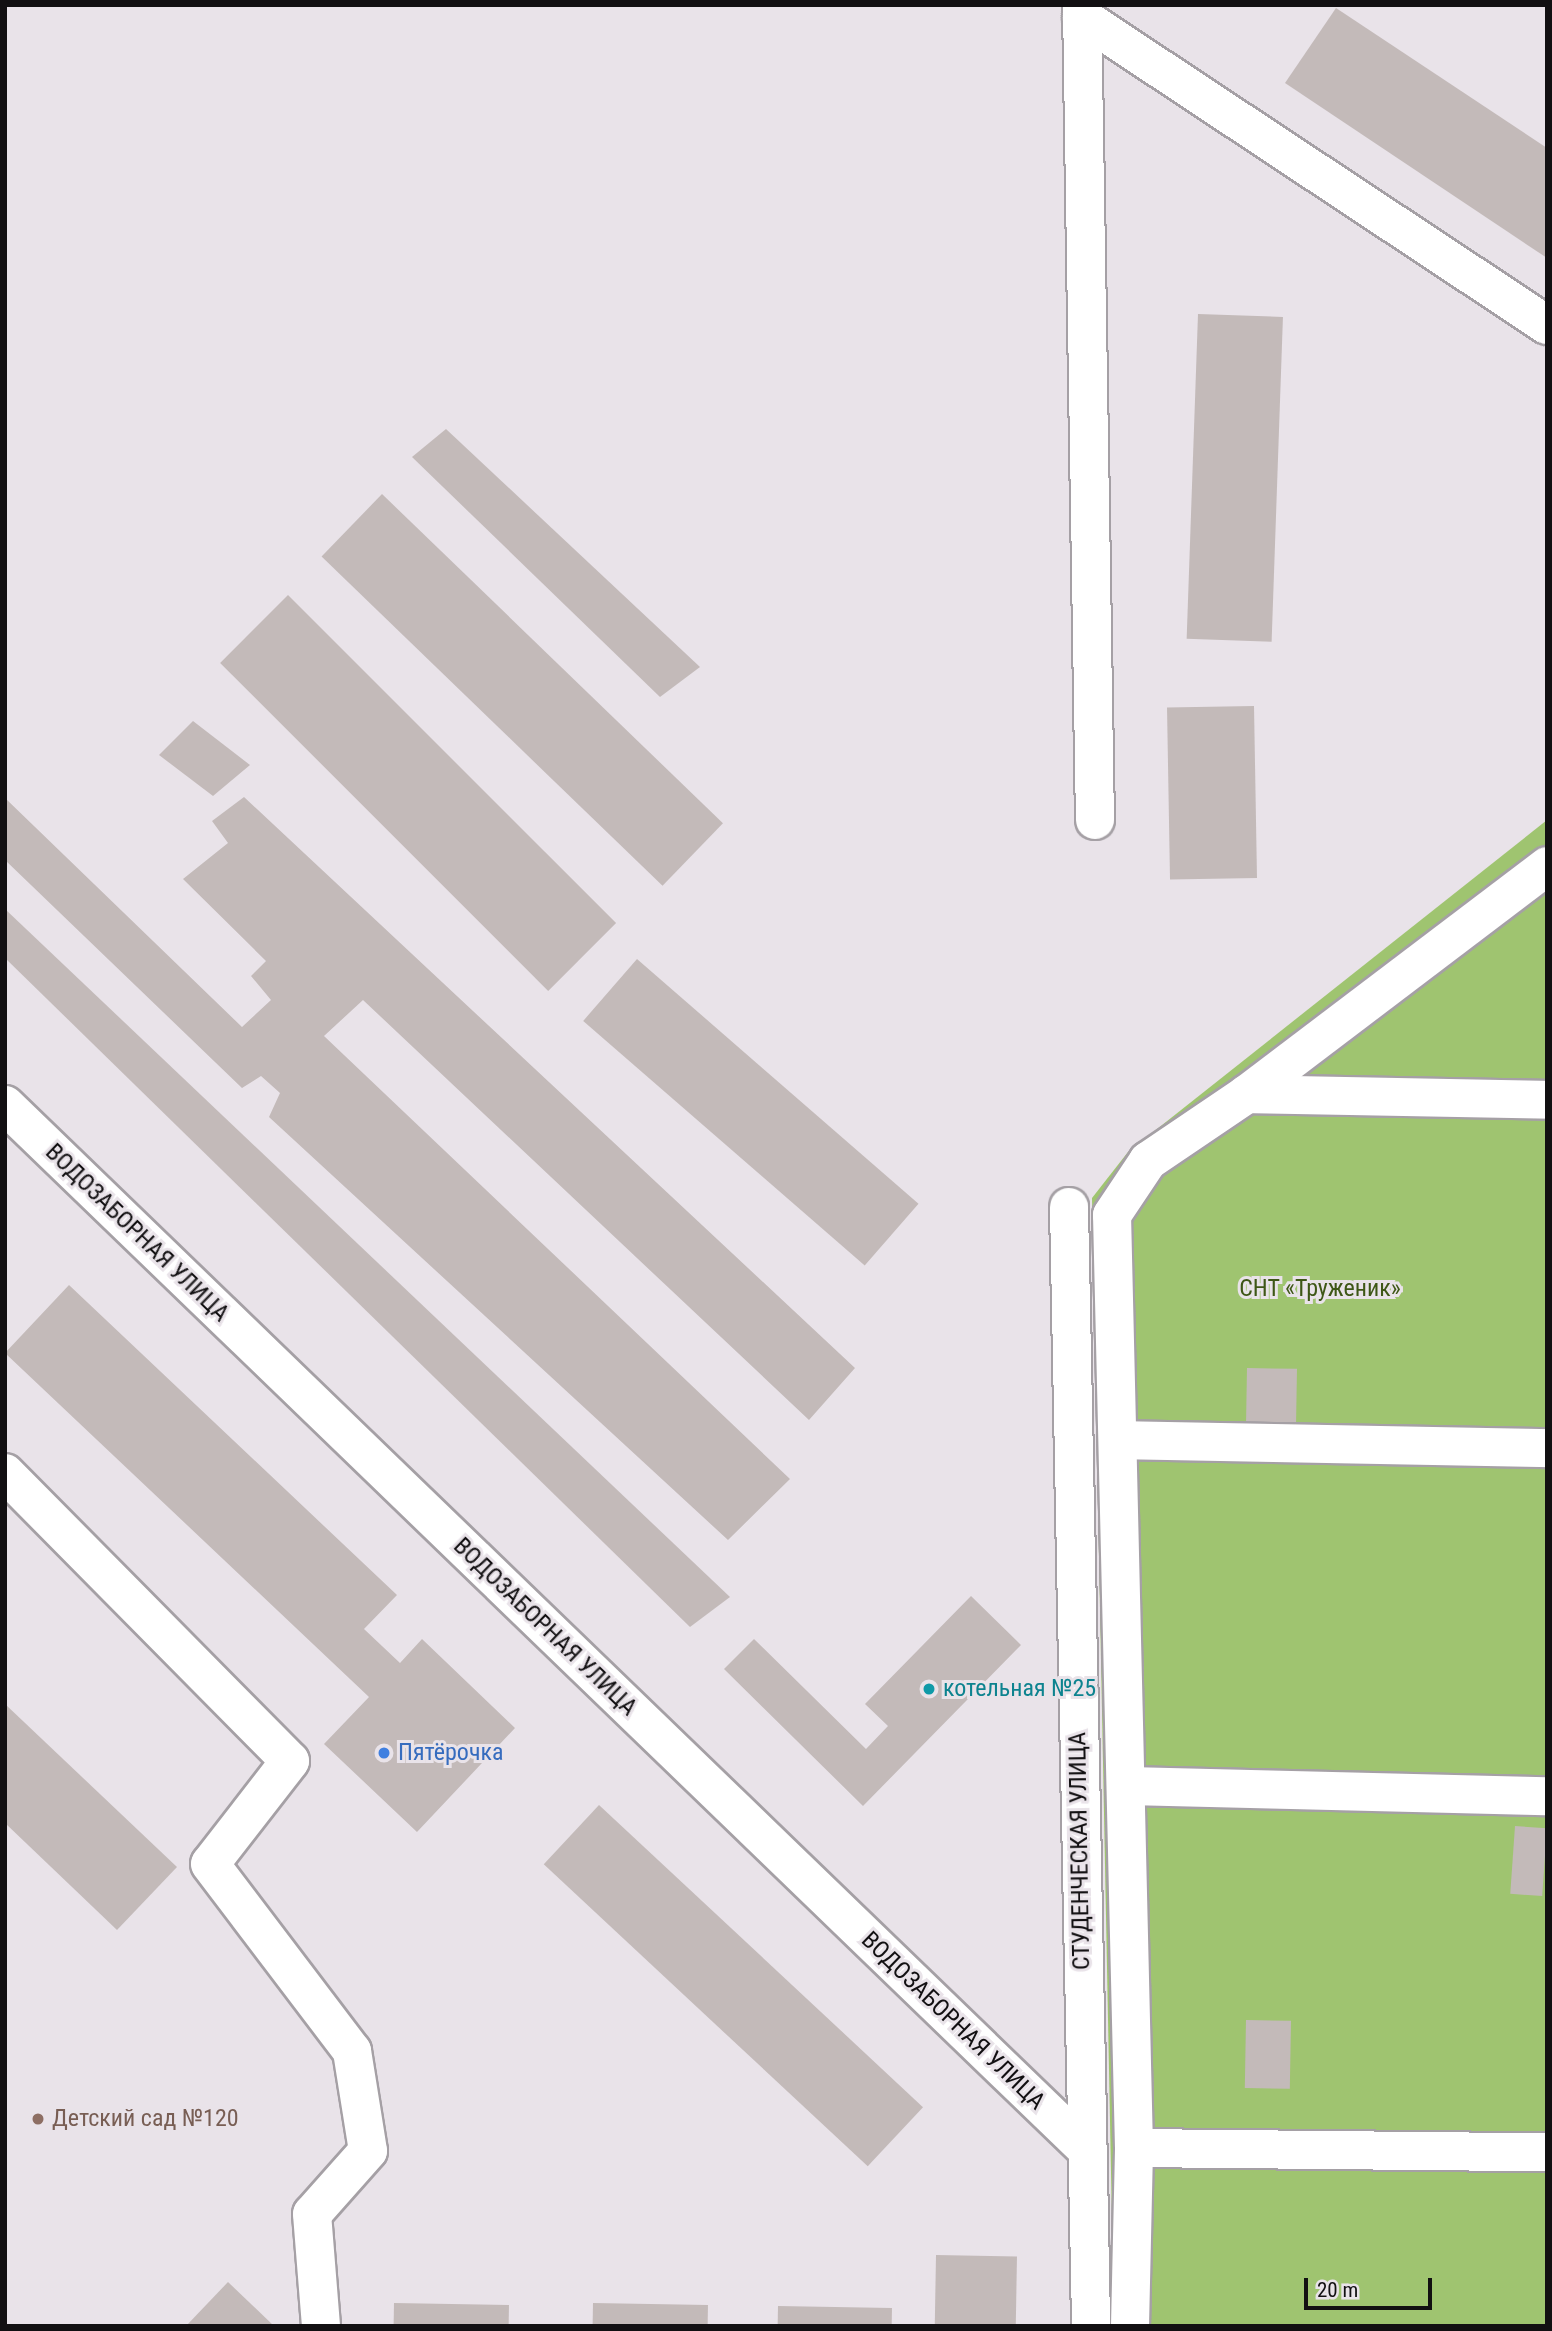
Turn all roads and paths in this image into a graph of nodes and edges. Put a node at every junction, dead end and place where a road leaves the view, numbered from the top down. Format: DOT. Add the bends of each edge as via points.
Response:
graph roads {
  1 [pos="1082,11"];
  2 [pos="1547,325"];
  3 [pos="1095,820"];
  4 [pos="1547,866"];
  5 [pos="1247,1094"];
  6 [pos="1547,1100"];
  7 [pos="5,1105"];
  8 [pos="1069,1207"];
  9 [pos="1120,1440"];
  10 [pos="1547,1448"];
  11 [pos="5,1473"];
  12 [pos="1127,1786"];
  13 [pos="1547,1796"];
  14 [pos="1085,2148"];
  15 [pos="1133,2148"];
  16 [pos="1547,2152"];
  17 [pos="321,2326"];
  18 [pos="1091,2326"];
  19 [pos="1130,2326"];
  1 -- 2 [label="street"];
  1 -- 3 [label="street"];
  4 -- 5 [label="street"];
  5 -- 6 [label="street"];
  5 -- 9 [label="street" via="1147,1161 1112,1214"];
  7 -- 14 [label="street, ВОДОЗАБОРНАЯ УЛИЦА"];
  8 -- 14 [label="street, СТУДЕНЧЕСКАЯ УЛИЦА"];
  9 -- 10 [label="street"];
  9 -- 12 [label="street"];
  11 -- 17 [label="street" via="290,1761 210,1864 352,2050 368,2151 312,2214"];
  12 -- 13 [label="street"];
  12 -- 15 [label="street"];
  14 -- 18 [label="street, СТУДЕНЧЕСКАЯ УЛИЦА"];
  15 -- 16 [label="street"];
  15 -- 19 [label="street"];
}
